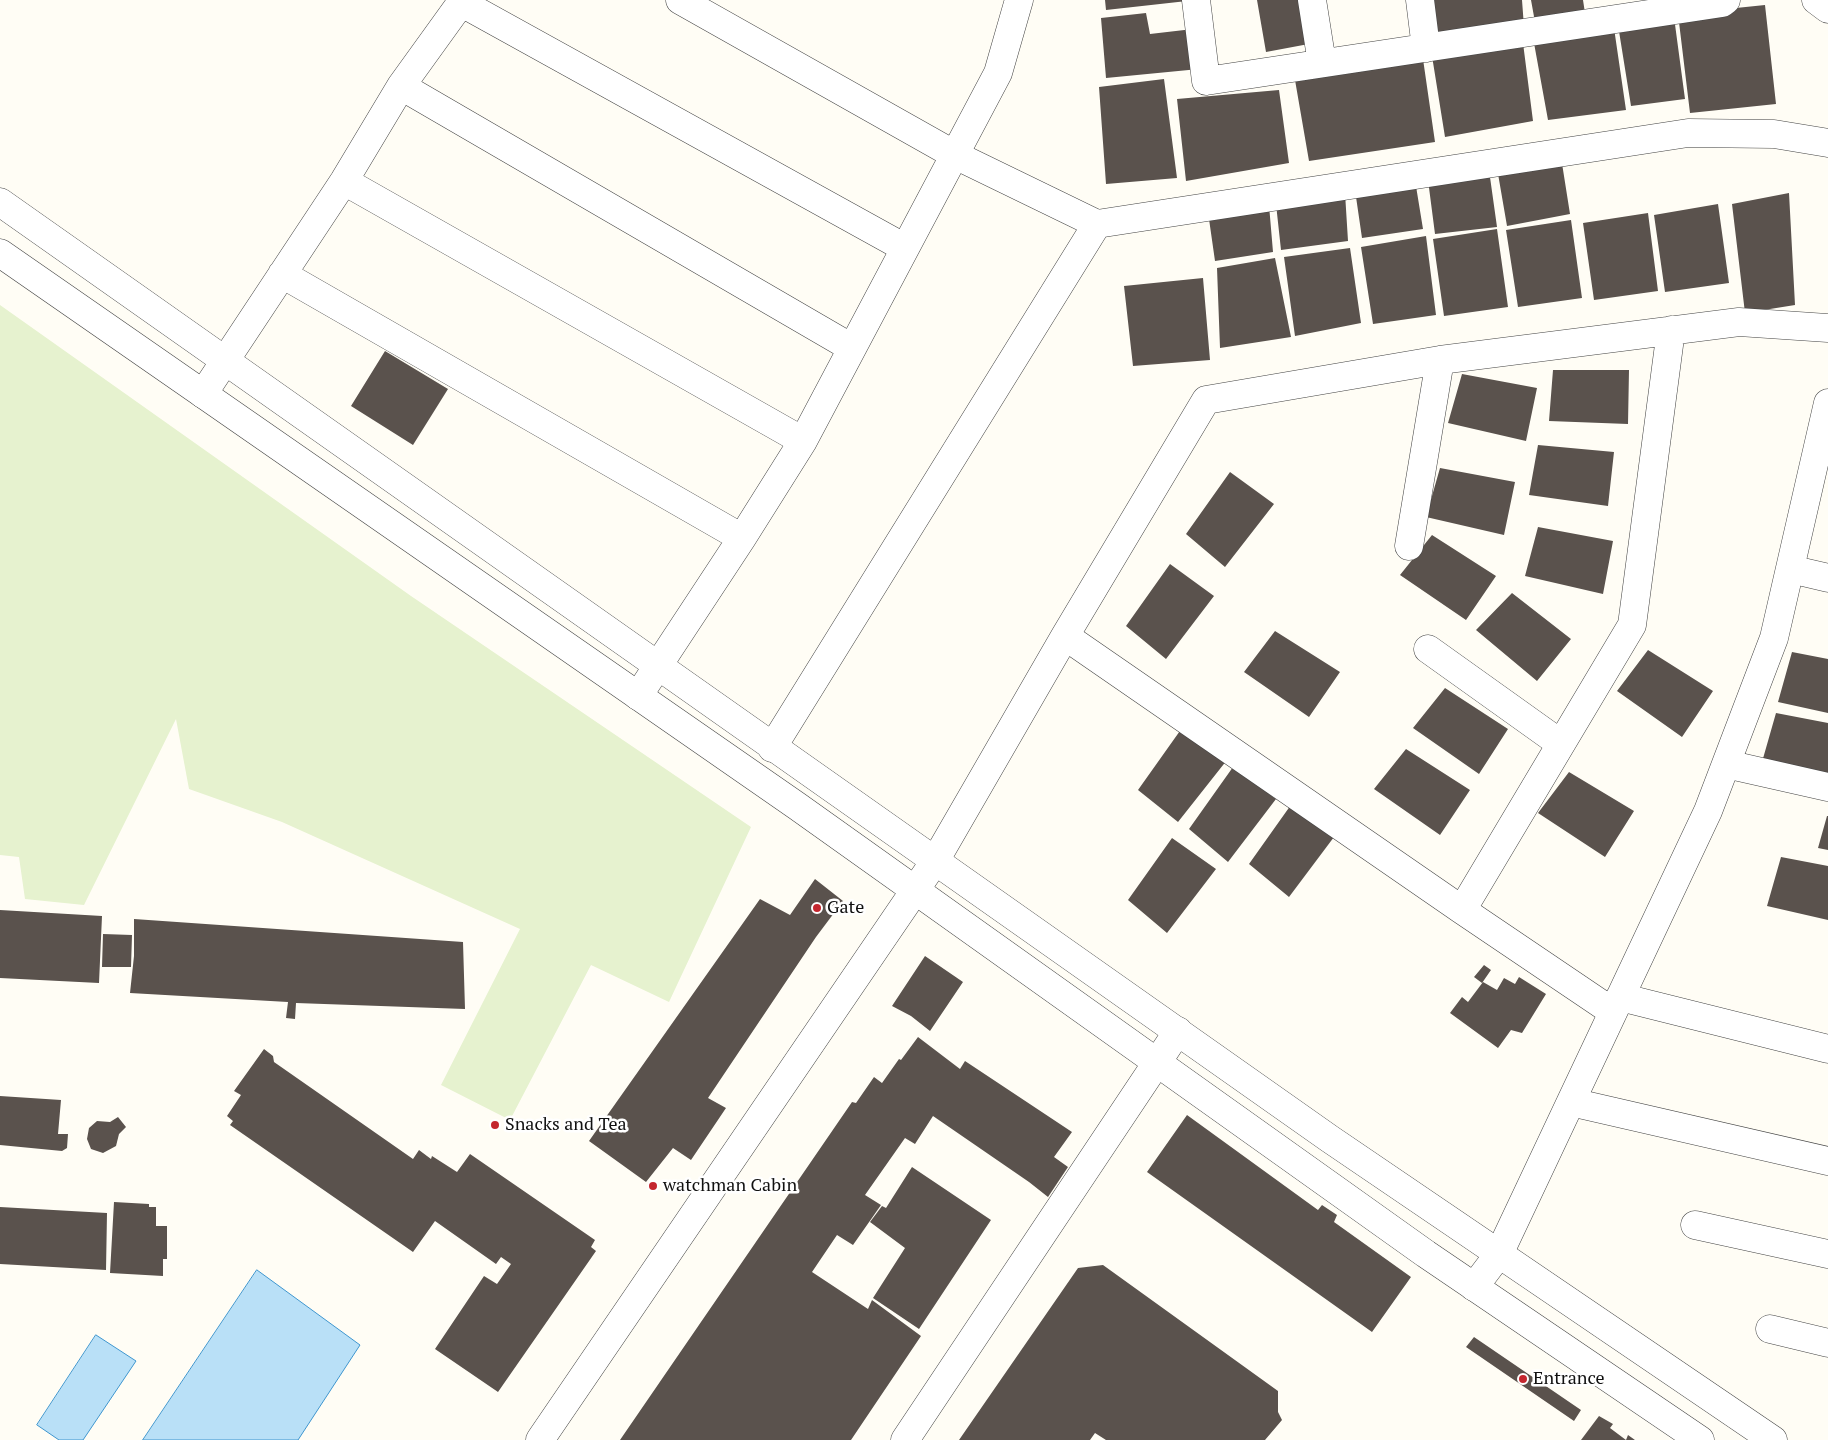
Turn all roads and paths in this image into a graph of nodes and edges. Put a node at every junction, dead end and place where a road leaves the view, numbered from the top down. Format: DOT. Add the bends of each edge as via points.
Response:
graph roads {
  1 [pos="680,0"];
  2 [pos="1018,0"];
  3 [pos="1196,0"];
  4 [pos="1312,0"];
  5 [pos="1420,0"];
  6 [pos="1726,0"];
  7 [pos="1816,0"];
  8 [pos="463,1"];
  9 [pos="1828,9"];
  10 [pos="1426,48"];
  11 [pos="1322,63"];
  12 [pos="401,86"];
  13 [pos="1828,143"];
  14 [pos="955,155"];
  15 [pos="344,181"];
  16 [pos="0,202"];
  17 [pos="1098,224"];
  18 [pos="905,248"];
  19 [pos="0,253"];
  20 [pos="282,274"];
  21 [pos="1828,328"];
  22 [pos="1671,330"];
  23 [pos="852,348"];
  24 [pos="225,360"];
  25 [pos="1440,360"];
  26 [pos="204,394"];
  27 [pos="1828,403"];
  28 [pos="803,440"];
  29 [pos="742,538"];
  30 [pos="1409,546"];
  31 [pos="1790,569"];
  32 [pos="1828,578"];
  33 [pos="1064,636"];
  34 [pos="1428,649"];
  35 [pos="659,667"];
  36 [pos="638,696"];
  37 [pos="1561,744"];
  38 [pos="772,748"];
  39 [pos="1726,764"];
  40 [pos="1828,787"];
  41 [pos="936,861"];
  42 [pos="915,892"];
  43 [pos="1462,910"];
  44 [pos="1617,1005"];
  45 [pos="1178,1032"];
  46 [pos="1828,1048"];
  47 [pos="1157,1063"];
  48 [pos="1571,1102"];
  49 [pos="1828,1161"];
  50 [pos="1695,1225"];
  51 [pos="1499,1254"];
  52 [pos="1828,1254"];
  53 [pos="1474,1287"];
  54 [pos="1770,1329"];
  55 [pos="1828,1343"];
  56 [pos="540,1440"];
  57 [pos="905,1440"];
  58 [pos="1700,1440"];
  59 [pos="1773,1440"];
  1 -- 14 [label="street"];
  2 -- 14 [label="street" via="998,73"];
  3 -- 11 [label="street" via="1206,81"];
  4 -- 11 [label="street"];
  5 -- 10 [label="street"];
  6 -- 10 [label="street"];
  7 -- 9 [label="street"];
  8 -- 12 [label="street"];
  8 -- 18 [label="street"];
  10 -- 11 [label="street"];
  12 -- 15 [label="street"];
  12 -- 23 [label="street"];
  13 -- 17 [label="street" via="1774,134 1688,134"];
  14 -- 17 [label="street"];
  14 -- 18 [label="street"];
  15 -- 20 [label="street"];
  15 -- 28 [label="street"];
  16 -- 24 [label="street"];
  17 -- 38 [label="street"];
  18 -- 23 [label="street"];
  19 -- 26 [label="street"];
  20 -- 24 [label="street"];
  20 -- 29 [label="street"];
  21 -- 22 [label="street" via="1739,322"];
  22 -- 25 [label="street"];
  22 -- 37 [label="street" via="1632,625"];
  23 -- 28 [label="street"];
  24 -- 26 [label="street"];
  24 -- 35 [label="street"];
  25 -- 30 [label="street"];
  25 -- 33 [label="street" via="1206,400"];
  26 -- 36 [label="street"];
  27 -- 31 [label="street"];
  28 -- 29 [label="street"];
  29 -- 35 [label="street"];
  31 -- 32 [label="street"];
  31 -- 39 [label="street" via="1774,638"];
  33 -- 41 [label="street"];
  33 -- 43 [label="street"];
  34 -- 37 [label="street"];
  35 -- 36 [label="street"];
  35 -- 38 [label="street"];
  36 -- 42 [label="street"];
  37 -- 43 [label="street"];
  38 -- 41 [label="street"];
  39 -- 40 [label="street"];
  39 -- 44 [label="street" via="1708,812"];
  41 -- 42 [label="street"];
  41 -- 45 [label="street"];
  42 -- 47 [label="street"];
  42 -- 56 [label="street"];
  43 -- 44 [label="street"];
  44 -- 46 [label="street"];
  44 -- 48 [label="street"];
  45 -- 47 [label="street"];
  45 -- 51 [label="street"];
  47 -- 53 [label="street"];
  47 -- 57 [label="street"];
  48 -- 49 [label="street"];
  48 -- 51 [label="street"];
  50 -- 52 [label="street"];
  51 -- 53 [label="street"];
  51 -- 59 [label="street"];
  53 -- 58 [label="street"];
  54 -- 55 [label="street"];
}
